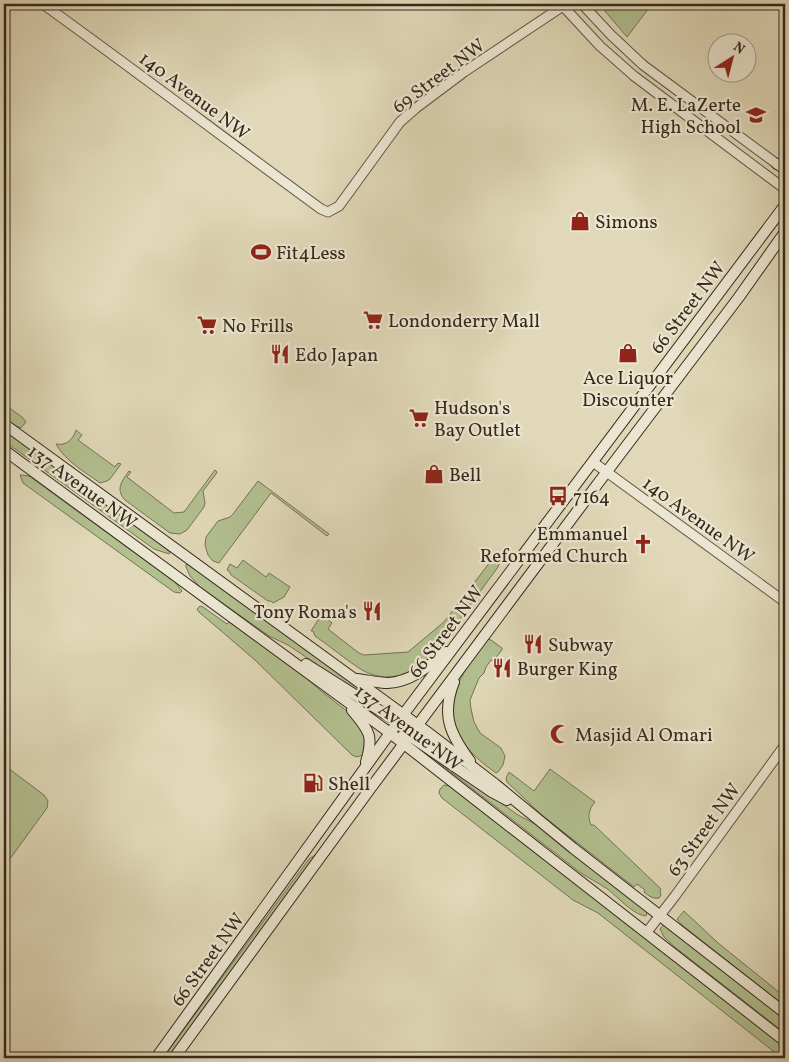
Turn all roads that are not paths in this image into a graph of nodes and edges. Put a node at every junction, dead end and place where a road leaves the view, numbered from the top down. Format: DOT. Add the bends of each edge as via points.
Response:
graph roads {
  1 [pos="43,4"];
  2 [pos="582,4"];
  3 [pos="563,5"];
  4 [pos="783,166"];
  5 [pos="785,189"];
  6 [pos="785,205"];
  7 [pos="328,212"];
  8 [pos="783,237"];
  9 [pos="4,424"];
  10 [pos="4,450"];
  11 [pos="593,462"];
  12 [pos="607,472"];
  13 [pos="785,602"];
  14 [pos="458,642"];
  15 [pos="270,645"];
  16 [pos="457,673"];
  17 [pos="354,678"];
  18 [pos="342,698"];
  19 [pos="401,718"];
  20 [pos="418,725"];
  21 [pos="390,733"];
  22 [pos="407,740"];
  23 [pos="785,745"];
  24 [pos="363,770"];
  25 [pos="478,772"];
  26 [pos="529,812"];
  27 [pos="660,915"];
  28 [pos="647,932"];
  29 [pos="785,1013"];
  30 [pos="785,1041"];
  31 [pos="156,1058"];
  32 [pos="174,1058"];
  1 -- 7 [label="street, 140 Avenue NW"];
  2 -- 4 [label="street" via="643,65"];
  3 -- 5 [label="street" via="600,46 634,76"];
  3 -- 7 [label="street, 69 Street NW" via="464,72 400,122 339,206"];
  6 -- 11 [label="main road, 66 Street NW"];
  8 -- 12 [label="main road, 66 Street NW"];
  9 -- 17 [label="main road, 137 Avenue NW"];
  10 -- 15 [label="main road, 137 Avenue NW"];
  11 -- 12 [label="street, 140 Avenue NW"];
  11 -- 14 [label="main road, 66 Street NW"];
  12 -- 13 [label="street, 140 Avenue NW"];
  12 -- 16 [label="main road, 66 Street NW"];
  14 -- 17 [label="main road" via="430,666 401,681 387,683"];
  14 -- 19 [label="main road, 66 Street NW"];
  15 -- 18 [label="main road, 137 Avenue NW"];
  15 -- 19 [label="main road"];
  16 -- 20 [label="main road, 66 Street NW"];
  16 -- 25 [label="main road" via="447,704 450,729"];
  17 -- 19 [label="main road, 137 Avenue NW"];
  18 -- 21 [label="main road, 137 Avenue NW"];
  18 -- 24 [label="main road" via="370,736 370,749"];
  19 -- 20 [label="main road"];
  19 -- 21 [label="main road, 66 Street NW"];
  20 -- 22 [label="main road, 66 Street NW"];
  20 -- 25 [label="main road, 137 Avenue NW"];
  21 -- 22 [label="main road, 137 Avenue NW"];
  21 -- 24 [label="main road, 66 Street NW"];
  22 -- 26 [label="main road"];
  22 -- 28 [label="main road, 137 Avenue NW"];
  22 -- 32 [label="main road, 66 Street NW"];
  23 -- 27 [label="street, 63 Street NW"];
  24 -- 31 [label="main road, 66 Street NW"];
  25 -- 26 [label="main road, 137 Avenue NW"];
  26 -- 27 [label="main road, 137 Avenue NW"];
  27 -- 28 [label="street, 63 Street NW"];
  27 -- 29 [label="main road, 137 Avenue NW"];
  28 -- 30 [label="main road, 137 Avenue NW"];
}
